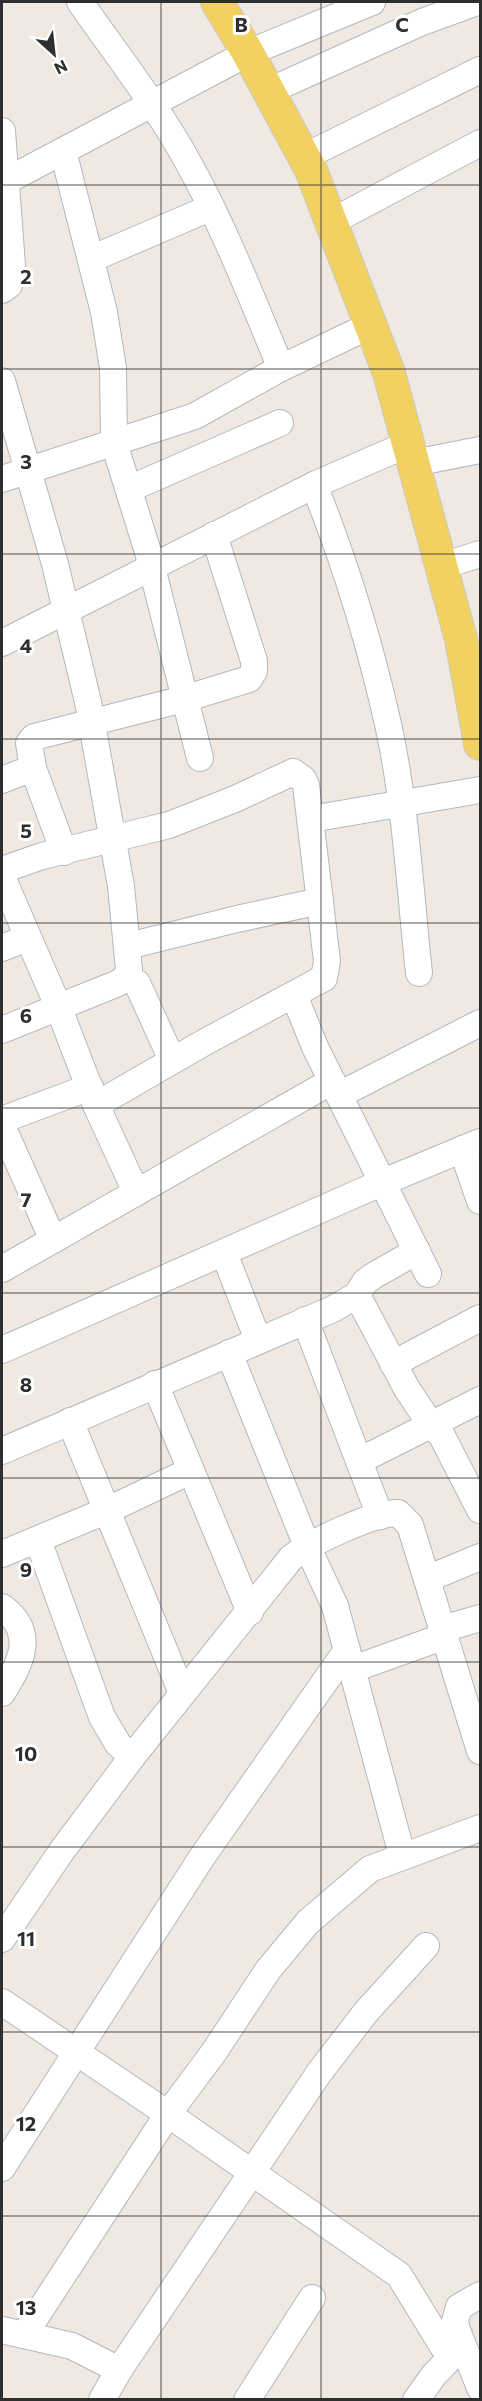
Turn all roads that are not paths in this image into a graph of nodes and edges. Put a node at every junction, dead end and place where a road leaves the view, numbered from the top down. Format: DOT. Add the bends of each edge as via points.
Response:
graph roads {
  1 [pos="80,2"];
  2 [pos="217,2"];
  3 [pos="372,2"];
  4 [pos="477,2"];
  5 [pos="249,53"];
  6 [pos="480,70"];
  7 [pos="269,91"];
  8 [pos="151,104"];
  9 [pos="2,140"];
  10 [pos="480,143"];
  11 [pos="63,152"];
  12 [pos="304,157"];
  13 [pos="6,181"];
  14 [pos="210,208"];
  15 [pos="331,222"];
  16 [pos="91,259"];
  17 [pos="2,290"];
  18 [pos="369,326"];
  19 [pos="280,368"];
  20 [pos="2,381"];
  21 [pos="280,423"];
  22 [pos="114,443"];
  23 [pos="480,450"];
  24 [pos="411,453"];
  25 [pos="26,473"];
  26 [pos="2,479"];
  27 [pos="314,485"];
  28 [pos="129,489"];
  29 [pos="214,534"];
  30 [pos="480,554"];
  31 [pos="442,566"];
  32 [pos="151,567"];
  33 [pos="66,612"];
  34 [pos="4,634"];
  35 [pos="471,636"];
  36 [pos="184,699"];
  37 [pos="91,722"];
  38 [pos="480,744"];
  39 [pos="200,758"];
  40 [pos="33,768"];
  41 [pos="2,780"];
  42 [pos="480,790"];
  43 [pos="400,805"];
  44 [pos="311,819"];
  45 [pos="114,840"];
  46 [pos="64,852"];
  47 [pos="2,870"];
  48 [pos="2,877"];
  49 [pos="320,902"];
  50 [pos="27,938"];
  51 [pos="128,946"];
  52 [pos="2,948"];
  53 [pos="419,973"];
  54 [pos="136,983"];
  55 [pos="294,995"];
  56 [pos="58,1005"];
  57 [pos="480,1023"];
  58 [pos="2,1030"];
  59 [pos="172,1060"];
  60 [pos="335,1088"];
  61 [pos="93,1096"];
  62 [pos="2,1120"];
  63 [pos="2,1125"];
  64 [pos="471,1145"];
  65 [pos="381,1183"];
  66 [pos="136,1192"];
  67 [pos="480,1201"];
  68 [pos="53,1240"];
  69 [pos="417,1251"];
  70 [pos="224,1253"];
  71 [pos="2,1269"];
  72 [pos="428,1274"];
  73 [pos="357,1295"];
  74 [pos="480,1318"];
  75 [pos="305,1320"];
  76 [pos="258,1340"];
  77 [pos="2,1350"];
  78 [pos="229,1353"];
  79 [pos="393,1364"];
  80 [pos="154,1384"];
  81 [pos="480,1400"];
  82 [pos="70,1421"];
  83 [pos="431,1425"];
  84 [pos="2,1452"];
  85 [pos="358,1461"];
  86 [pos="190,1471"];
  87 [pos="108,1509"];
  88 [pos="480,1510"];
  89 [pos="380,1516"];
  90 [pos="38,1540"];
  91 [pos="307,1546"];
  92 [pos="2,1554"];
  93 [pos="480,1557"];
  94 [pos="427,1579"];
  95 [pos="3,1606"];
  96 [pos="250,1612"];
  97 [pos="480,1618"];
  98 [pos="444,1633"];
  99 [pos="350,1660"];
  100 [pos="2,1693"];
  101 [pos="182,1693"];
  102 [pos="480,1751"];
  103 [pos="132,1757"];
  104 [pos="480,1828"];
  105 [pos="402,1855"];
  106 [pos="2,1939"];
  107 [pos="426,1946"];
  108 [pos="2,2002"];
  109 [pos="75,2050"];
  110 [pos="168,2114"];
  111 [pos="2,2168"];
  112 [pos="254,2174"];
  113 [pos="480,2295"];
  114 [pos="312,2298"];
  115 [pos="13,2332"];
  116 [pos="457,2351"];
  117 [pos="119,2370"];
  118 [pos="480,2388"];
  119 [pos="102,2400"];
  120 [pos="247,2400"];
  121 [pos="416,2400"];
  1 -- 8 [label="street"];
  2 -- 5 [label="main road"];
  3 -- 5 [label="street"];
  4 -- 7 [label="street" via="422,22"];
  5 -- 7 [label="main road"];
  5 -- 8 [label="street"];
  6 -- 12 [label="street"];
  7 -- 12 [label="main road"];
  8 -- 11 [label="street"];
  8 -- 14 [label="street" via="189,164"];
  9 -- 13 [label="street"];
  10 -- 15 [label="street"];
  11 -- 13 [label="street"];
  11 -- 16 [label="street"];
  12 -- 15 [label="main road"];
  13 -- 17 [label="street" via="12,277"];
  14 -- 16 [label="street"];
  14 -- 19 [label="street"];
  15 -- 18 [label="main road"];
  16 -- 22 [label="street" via="113,368"];
  18 -- 19 [label="street"];
  18 -- 24 [label="main road" via="389,373"];
  19 -- 22 [label="street" via="195,416"];
  20 -- 25 [label="street"];
  21 -- 28 [label="street"];
  22 -- 25 [label="street"];
  22 -- 28 [label="street"];
  23 -- 24 [label="street"];
  24 -- 27 [label="street"];
  24 -- 31 [label="main road"];
  25 -- 26 [label="street"];
  25 -- 33 [label="street"];
  27 -- 29 [label="street"];
  27 -- 43 [label="street" via="341,557 372,662 388,725"];
  28 -- 32 [label="street"];
  29 -- 32 [label="street"];
  29 -- 36 [label="street" via="254,671 249,679"];
  30 -- 31 [label="street"];
  31 -- 35 [label="main road"];
  32 -- 33 [label="street"];
  32 -- 36 [label="street"];
  33 -- 34 [label="street"];
  33 -- 37 [label="street"];
  35 -- 38 [label="main road"];
  36 -- 37 [label="street"];
  36 -- 39 [label="street"];
  37 -- 40 [label="street" via="34,737 29,742"];
  37 -- 45 [label="street"];
  40 -- 41 [label="street"];
  40 -- 46 [label="street"];
  42 -- 43 [label="street"];
  43 -- 44 [label="street"];
  43 -- 53 [label="street"];
  44 -- 45 [label="street" via="306,786 293,772 206,812"];
  44 -- 49 [label="street"];
  45 -- 46 [label="street"];
  45 -- 51 [label="street"];
  46 -- 47 [label="street"];
  48 -- 50 [label="street"];
  49 -- 51 [label="street"];
  49 -- 55 [label="street" via="326,971 324,978"];
  50 -- 52 [label="street"];
  50 -- 56 [label="street"];
  51 -- 56 [label="street" via="129,969 125,978"];
  54 -- 59 [label="street"];
  55 -- 59 [label="street"];
  55 -- 60 [label="street"];
  56 -- 58 [label="street"];
  56 -- 61 [label="street"];
  57 -- 60 [label="street"];
  59 -- 61 [label="street"];
  60 -- 65 [label="street"];
  60 -- 66 [label="street"];
  61 -- 62 [label="street"];
  61 -- 66 [label="street"];
  63 -- 68 [label="street"];
  64 -- 65 [label="street"];
  64 -- 67 [label="street"];
  65 -- 69 [label="street"];
  65 -- 70 [label="street"];
  66 -- 68 [label="street"];
  68 -- 71 [label="street"];
  69 -- 72 [label="street"];
  69 -- 73 [label="street" via="365,1282"];
  70 -- 76 [label="street"];
  70 -- 77 [label="street"];
  73 -- 75 [label="street"];
  73 -- 79 [label="street"];
  74 -- 79 [label="street"];
  75 -- 76 [label="street"];
  75 -- 85 [label="street"];
  76 -- 78 [label="street"];
  78 -- 80 [label="street"];
  78 -- 91 [label="street"];
  79 -- 83 [label="street"];
  80 -- 82 [label="street"];
  80 -- 86 [label="street"];
  81 -- 83 [label="street"];
  82 -- 84 [label="street"];
  82 -- 87 [label="street"];
  83 -- 85 [label="street"];
  83 -- 88 [label="street" via="442,1436"];
  85 -- 89 [label="street"];
  86 -- 87 [label="street"];
  86 -- 96 [label="street"];
  87 -- 90 [label="street"];
  87 -- 101 [label="street"];
  89 -- 91 [label="street"];
  89 -- 94 [label="street" via="398,1513 406,1518"];
  90 -- 92 [label="street"];
  90 -- 103 [label="street" via="102,1717 118,1744"];
  91 -- 96 [label="street" via="275,1577"];
  91 -- 99 [label="street" via="335,1606"];
  93 -- 94 [label="street"];
  94 -- 98 [label="street"];
  95 -- 100 [label="street" via="20,1627 24,1640 12,1677"];
  96 -- 101 [label="street"];
  97 -- 98 [label="street"];
  98 -- 99 [label="street"];
  98 -- 102 [label="street"];
  99 -- 105 [label="street"];
  99 -- 109 [label="street" via="202,1857"];
  101 -- 103 [label="street"];
  103 -- 106 [label="street"];
  104 -- 105 [label="street"];
  105 -- 110 [label="street" via="370,1869 308,1922 268,1970"];
  107 -- 112 [label="street" via="366,2012 319,2073"];
  108 -- 109 [label="street"];
  109 -- 110 [label="street"];
  109 -- 111 [label="street"];
  110 -- 112 [label="street"];
  110 -- 115 [label="street"];
  112 -- 116 [label="street" via="399,2275"];
  112 -- 117 [label="street"];
  113 -- 116 [label="street" via="456,2313"];
  114 -- 120 [label="street"];
  115 -- 117 [label="street" via="72,2346"];
  116 -- 118 [label="street"];
  116 -- 121 [label="street"];
  117 -- 119 [label="street"];
}
